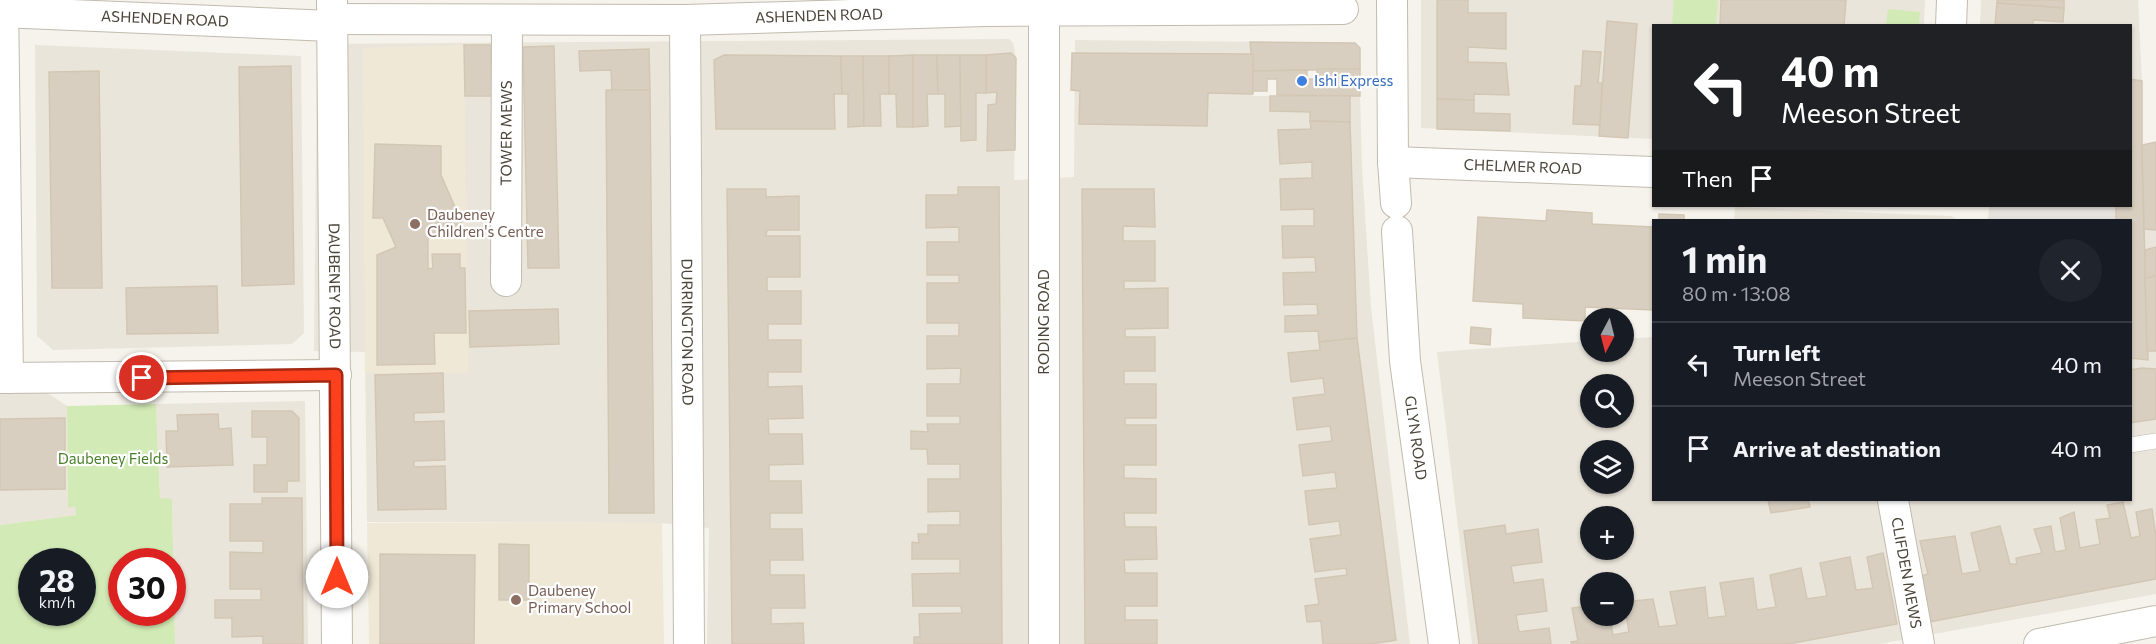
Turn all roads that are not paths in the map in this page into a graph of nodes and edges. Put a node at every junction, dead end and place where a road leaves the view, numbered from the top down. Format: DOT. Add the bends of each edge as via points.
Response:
graph roads {
  1 [pos="1392,0"];
  2 [pos="1952,0"];
  3 [pos="1044,6"];
  4 [pos="2,8"];
  5 [pos="1343,9"];
  6 [pos="609,10"];
  7 [pos="331,15"];
  8 [pos="507,20"];
  9 [pos="685,20"];
  10 [pos="1951,24"];
  11 [pos="1393,162"];
  12 [pos="1652,172"];
  13 [pos="506,281"];
  14 [pos="336,375"];
  15 [pos="4,378"];
  16 [pos="2156,441"];
  17 [pos="2132,445"];
  18 [pos="1893,501"];
  19 [pos="2156,621"];
  20 [pos="337,644"];
  21 [pos="689,644"];
  22 [pos="1044,644"];
  23 [pos="1444,644"];
  24 [pos="1918,644"];
  25 [pos="2040,644"];
  1 -- 11 [label="street, GLYN ROAD"];
  2 -- 10 [label="street"];
  3 -- 5 [label="street, ASHENDEN ROAD"];
  3 -- 9 [label="street, ASHENDEN ROAD"];
  3 -- 22 [label="street, RODING ROAD"];
  4 -- 7 [label="street, ASHENDEN ROAD"];
  4 -- 15 [label="street"];
  6 -- 8 [label="street, ASHENDEN ROAD"];
  6 -- 9 [label="street, ASHENDEN ROAD"];
  7 -- 8 [label="street, ASHENDEN ROAD"];
  7 -- 14 [label="street, DAUBENEY ROAD"];
  8 -- 13 [label="street, TOWER MEWS"];
  9 -- 21 [label="street, DURRINGTON ROAD"];
  11 -- 12 [label="street, CHELMER ROAD"];
  11 -- 23 [label="street, GLYN ROAD" via="1405,361"];
  14 -- 15 [label="street"];
  14 -- 20 [label="street, DAUBENEY ROAD"];
  16 -- 17 [label="lane"];
  18 -- 24 [label="street, CLIFDEN MEWS"];
  19 -- 25 [label="street"];
}
